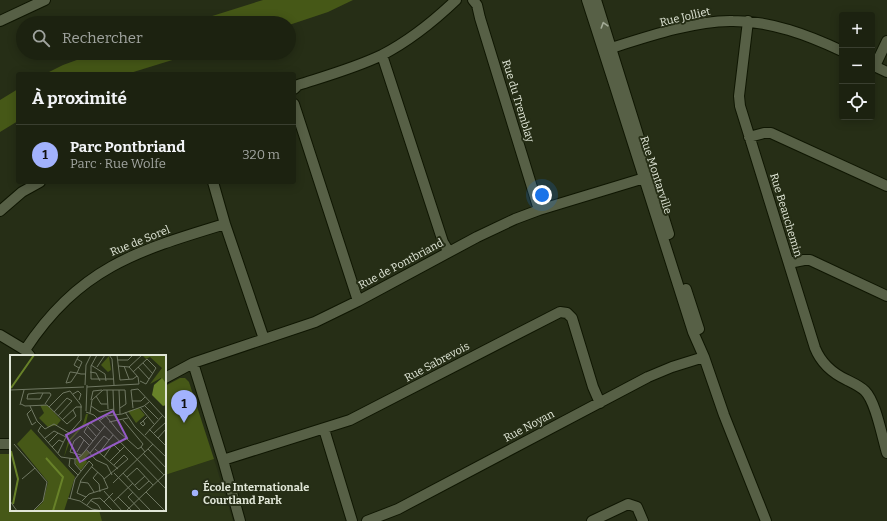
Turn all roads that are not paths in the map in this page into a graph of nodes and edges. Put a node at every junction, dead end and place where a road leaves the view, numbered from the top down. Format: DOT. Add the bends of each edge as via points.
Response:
graph roads {
  1 [pos="45,0"];
  2 [pos="456,0"];
  3 [pos="473,0"];
  4 [pos="587,0"];
  5 [pos="596,0"];
  6 [pos="0,21"];
  7 [pos="748,22"];
  8 [pos="887,41"];
  9 [pos="607,49"];
  10 [pos="839,50"];
  11 [pos="382,55"];
  12 [pos="875,64"];
  13 [pos="875,66"];
  14 [pos="887,72"];
  15 [pos="296,86"];
  16 [pos="296,110"];
  17 [pos="749,137"];
  18 [pos="647,177"];
  19 [pos="36,184"];
  20 [pos="214,184"];
  21 [pos="887,186"];
  22 [pos="539,210"];
  23 [pos="0,211"];
  24 [pos="225,224"];
  25 [pos="449,252"];
  26 [pos="788,263"];
  27 [pos="887,296"];
  28 [pos="358,301"];
  29 [pos="0,335"];
  30 [pos="264,339"];
  31 [pos="27,353"];
  32 [pos="704,357"];
  33 [pos="193,363"];
  34 [pos="166,377"];
  35 [pos="600,402"];
  36 [pos="324,429"];
  37 [pos="887,453"];
  38 [pos="223,460"];
  39 [pos="240,521"];
  40 [pos="352,521"];
  41 [pos="367,521"];
  42 [pos="592,521"];
  43 [pos="643,521"];
  44 [pos="766,521"];
  1 -- 6 [label="street"];
  2 -- 11 [label="street" via="426,27"];
  3 -- 22 [label="street, Rue du Tremblay" via="477,5"];
  4 -- 9 [label="street, Rue Montarville"];
  9 -- 5 [label="street, Rue Montarville, one-way"];
  7 -- 9 [label="street, Rue Jolliet" via="699,24"];
  7 -- 10 [label="street, Rue Jolliet" via="794,31"];
  7 -- 17 [label="street, Rue Beauchemin" via="739,102"];
  8 -- 12 [label="street"];
  9 -- 18 [label="street, Rue Montarville"];
  11 -- 15 [label="street"];
  11 -- 25 [label="street" via="443,242"];
  13 -- 14 [label="street"];
  16 -- 28 [label="street"];
  17 -- 21 [label="street" via="771,133"];
  17 -- 26 [label="street, Rue Beauchemin"];
  18 -- 22 [label="street, Rue de Pontbriand"];
  18 -- 32 [label="street, Rue Montarville" via="699,330"];
  19 -- 23 [label="street" via="22,192"];
  20 -- 24 [label="street"];
  22 -- 25 [label="street, Rue de Pontbriand"];
  24 -- 30 [label="street"];
  24 -- 31 [label="street, Rue de Sorel" via="158,244 115,263 96,275 62,304 42,326"];
  25 -- 28 [label="street, Rue de Pontbriand"];
  26 -- 27 [label="street" via="810,260"];
  26 -- 37 [label="street, Rue Beauchemin" via="817,354 833,372 865,391 872,402"];
  28 -- 30 [label="street, Rue de Pontbriand" via="315,322"];
  29 -- 31 [label="street"];
  30 -- 33 [label="street, Rue de Pontbriand"];
  32 -- 35 [label="street, Rue Noyan" via="653,375"];
  32 -- 44 [label="street, Rue Montarville"];
  33 -- 34 [label="street, Rue de Pontbriand"];
  33 -- 38 [label="street"];
  35 -- 36 [label="street, Rue Sabrevois" via="572,318 567,313 560,312 350,420"];
  35 -- 41 [label="street, Rue Noyan" via="398,510"];
  36 -- 38 [label="street, Rue Sabrevois"];
  36 -- 40 [label="street"];
  38 -- 39 [label="street"];
  42 -- 43 [label="street" via="628,504 636,507"];
}
